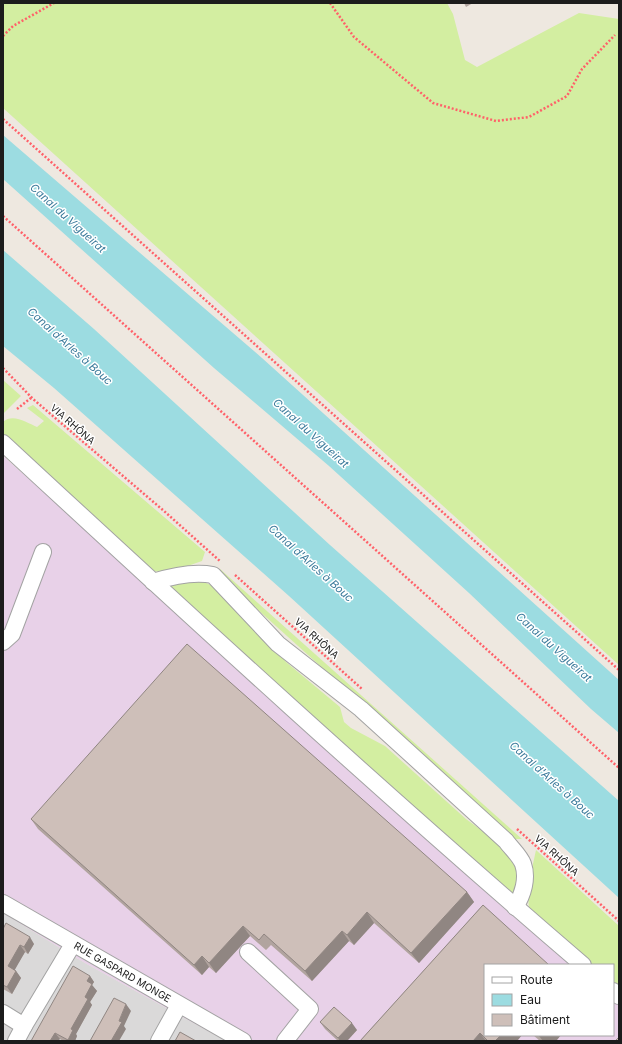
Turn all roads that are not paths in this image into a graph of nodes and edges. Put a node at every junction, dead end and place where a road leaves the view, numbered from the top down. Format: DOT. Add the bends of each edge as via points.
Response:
graph roads {
  1 [pos="3,443"];
  2 [pos="43,552"];
  3 [pos="153,582"];
  4 [pos="3,642"];
  5 [pos="3,903"];
  6 [pos="515,907"];
  7 [pos="73,944"];
  8 [pos="248,952"];
  9 [pos="582,964"];
  10 [pos="180,1005"];
  11 [pos="3,1012"];
  12 [pos="24,1026"];
  13 [pos="16,1041"];
  14 [pos="159,1041"];
  15 [pos="243,1041"];
  16 [pos="285,1041"];
  1 -- 3 [label="street"];
  2 -- 4 [label="street" via="12,634"];
  3 -- 6 [label="street"];
  3 -- 6 [label="street" via="196,573 213,575 278,644 361,709 506,841 523,864 525,886 522,898"];
  5 -- 7 [label="street, RUE GASPARD MONGE"];
  6 -- 9 [label="street"];
  7 -- 10 [label="street, RUE GASPARD MONGE"];
  7 -- 12 [label="street"];
  8 -- 16 [label="street" via="310,1009"];
  10 -- 14 [label="street"];
  10 -- 15 [label="street, RUE GASPARD MONGE"];
  11 -- 12 [label="street"];
  12 -- 13 [label="street"];
}
